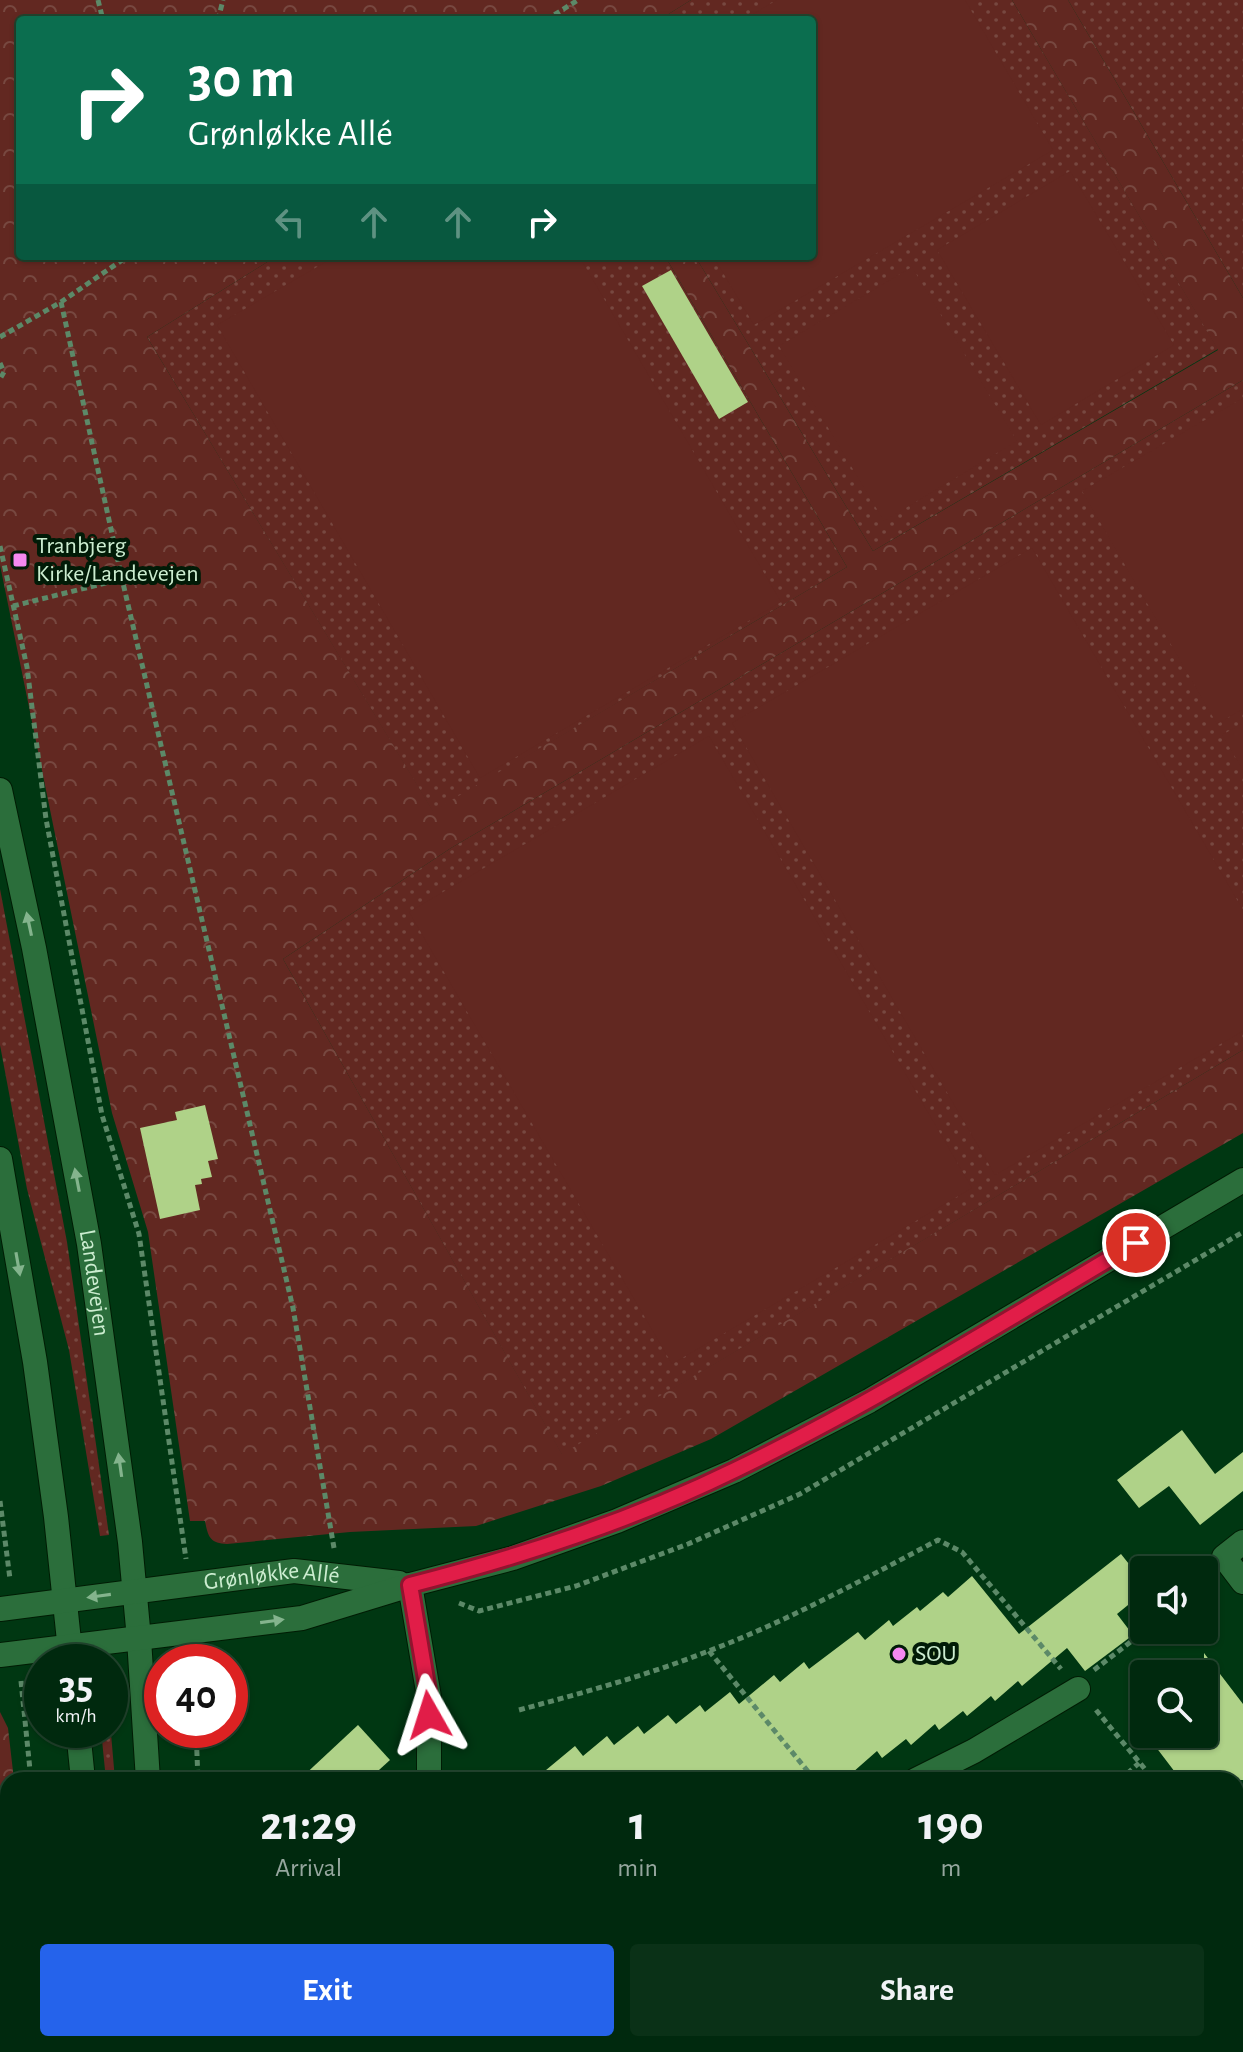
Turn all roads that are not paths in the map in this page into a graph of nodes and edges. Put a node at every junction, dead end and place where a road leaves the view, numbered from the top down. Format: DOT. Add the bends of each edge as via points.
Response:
graph roads {
  1 [pos="0,790"];
  2 [pos="0,1159"];
  3 [pos="1243,1180"];
  4 [pos="1243,1542"];
  5 [pos="1243,1582"];
  6 [pos="410,1585"];
  7 [pos="135,1591"];
  8 [pos="63,1601"];
  9 [pos="0,1609"];
  10 [pos="139,1639"];
  11 [pos="69,1644"];
  12 [pos="116,1644"];
  13 [pos="0,1655"];
  14 [pos="24,1655"];
  15 [pos="1084,1681"];
  16 [pos="80,1748"];
  17 [pos="82,1772"];
  18 [pos="147,1772"];
  19 [pos="429,1772"];
  20 [pos="932,1772"];
  7 -- 1 [label="street, Landevejen, one-way" via="89,1244"];
  2 -- 8 [label="street, one-way" via="35,1362"];
  3 -- 6 [label="street, Grønløkke Allé" via="869,1401 734,1471 513,1558"];
  4 -- 5 [label="street" via="1224,1557"];
  6 -- 7 [label="street, Grønløkke Allé" via="294,1571"];
  10 -- 6 [label="street, Grønløkke Allé, one-way" via="302,1618"];
  6 -- 19 [label="street" via="429,1697"];
  7 -- 8 [label="street, Grønløkke Allé, one-way"];
  7 -- 10 [label="street, Landevejen"];
  8 -- 9 [label="street, Grønløkke Allé"];
  8 -- 11 [label="street"];
  10 -- 12 [label="street, Grønløkke Allé"];
  10 -- 18 [label="street, Landevejen"];
  13 -- 14 [label="street, Grønløkke Allé"];
  15 -- 20 [label="street"];
  16 -- 17 [label="street"];
}
